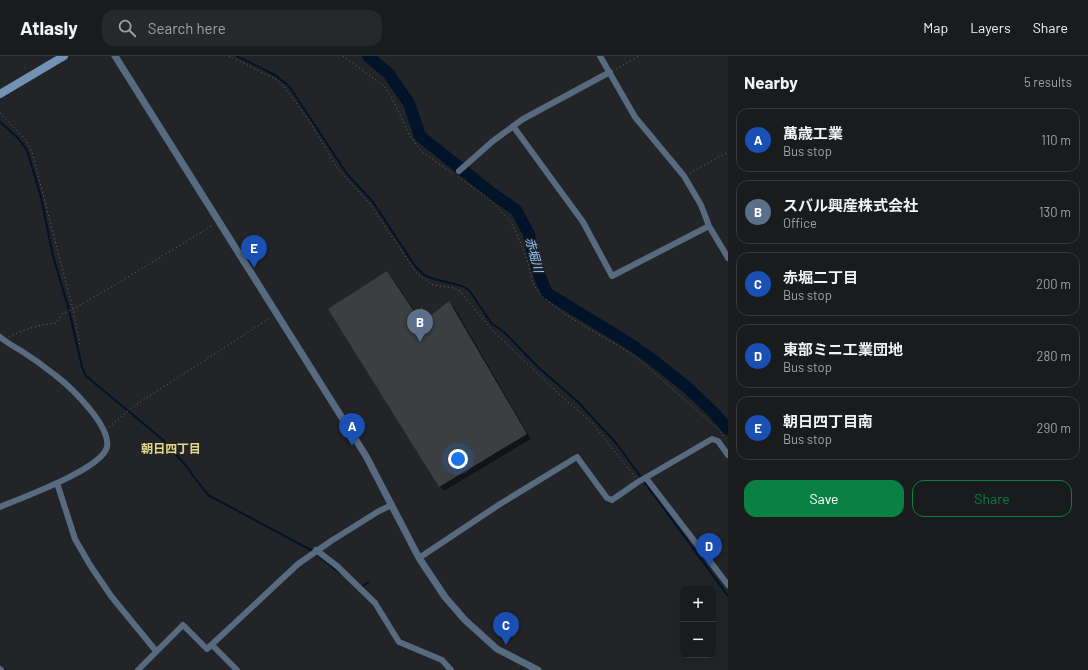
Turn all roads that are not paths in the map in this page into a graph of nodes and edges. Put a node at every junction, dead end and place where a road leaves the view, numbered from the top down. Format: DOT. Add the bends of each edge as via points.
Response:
graph roads {
  1 [pos="64,56"];
  2 [pos="115,56"];
  3 [pos="600,56"];
  4 [pos="610,72"];
  5 [pos="0,94"];
  6 [pos="513,126"];
  7 [pos="459,171"];
  8 [pos="709,226"];
  9 [pos="728,258"];
  10 [pos="2,338"];
  11 [pos="728,455"];
  12 [pos="646,478"];
  13 [pos="57,483"];
  14 [pos="392,505"];
  15 [pos="0,508"];
  16 [pos="316,550"];
  17 [pos="419,558"];
  18 [pos="728,585"];
  19 [pos="212,645"];
  20 [pos="156,651"];
  21 [pos="138,670"];
  22 [pos="237,670"];
  23 [pos="451,670"];
  24 [pos="538,670"];
  1 -- 5 [label="main road"];
  2 -- 14 [label="street" via="366,456"];
  3 -- 4 [label="street"];
  4 -- 6 [label="street"];
  4 -- 8 [label="street" via="635,117 684,176 701,205"];
  6 -- 7 [label="street"];
  6 -- 8 [label="street" via="583,222 612,276"];
  8 -- 9 [label="street"];
  10 -- 13 [label="street" via="67,385 96,415 106,435 107,447 102,456 86,469"];
  11 -- 12 [label="street" via="718,441 712,439"];
  12 -- 17 [label="street" via="612,500 606,498 577,457"];
  12 -- 18 [label="street"];
  13 -- 15 [label="street"];
  13 -- 20 [label="street" via="75,539 90,565 111,596"];
  14 -- 16 [label="street"];
  14 -- 17 [label="street"];
  16 -- 19 [label="street"];
  16 -- 23 [label="street" via="337,566 375,603 400,642 442,660"];
  17 -- 24 [label="street" via="465,620 497,649"];
  19 -- 20 [label="street" via="207,649 183,625"];
  19 -- 22 [label="street"];
  20 -- 21 [label="street"];
}
